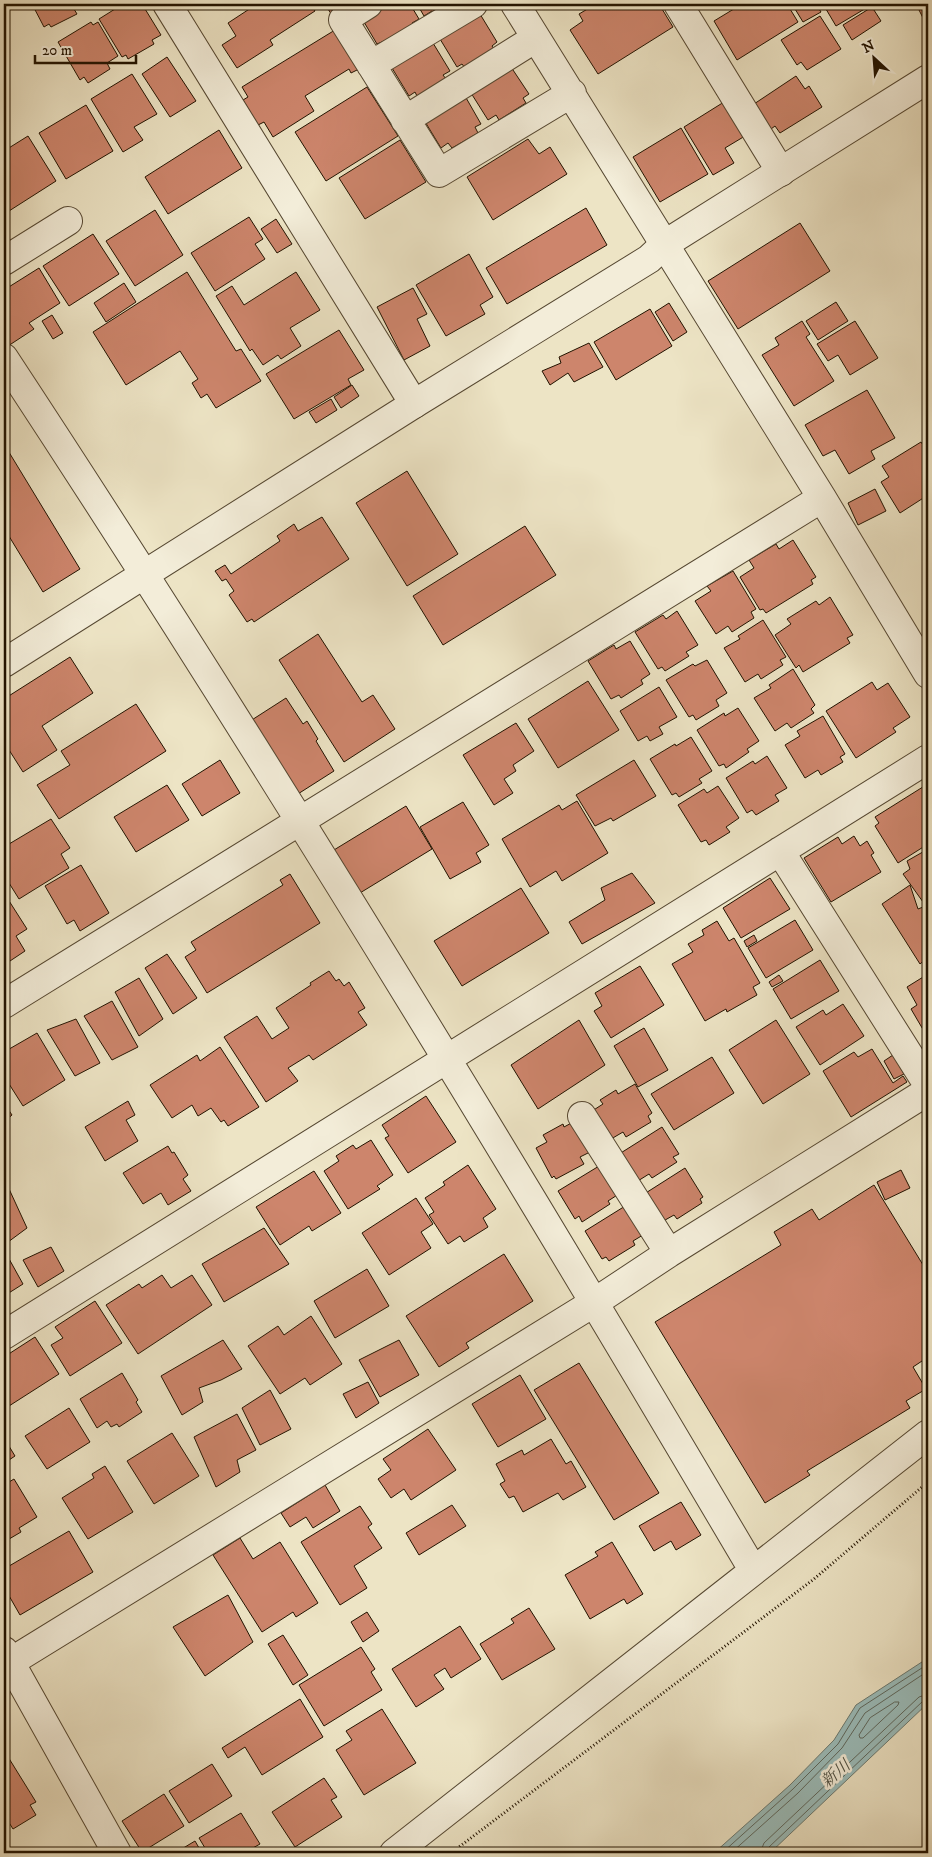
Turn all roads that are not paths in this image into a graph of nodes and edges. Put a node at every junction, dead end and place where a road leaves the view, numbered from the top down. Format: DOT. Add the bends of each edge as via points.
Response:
graph roads {
  1 [pos="167,4"];
  2 [pos="368,4"];
  3 [pos="473,4"];
  4 [pos="516,4"];
  5 [pos="678,4"];
  6 [pos="536,38"];
  7 [pos="372,65"];
  8 [pos="928,79"];
  9 [pos="572,93"];
  10 [pos="406,120"];
  11 [pos="781,172"];
  12 [pos="68,221"];
  13 [pos="666,244"];
  14 [pos="4,261"];
  15 [pos="4,358"];
  16 [pos="414,404"];
  17 [pos="822,498"];
  18 [pos="144,574"];
  19 [pos="4,663"];
  20 [pos="928,674"];
  21 [pos="928,759"];
  22 [pos="300,820"];
  23 [pos="780,851"];
  24 [pos="4,1004"];
  25 [pos="447,1058"];
  26 [pos="928,1085"];
  27 [pos="928,1091"];
  28 [pos="582,1116"];
  29 [pos="669,1253"];
  30 [pos="595,1302"];
  31 [pos="4,1335"];
  32 [pos="928,1434"];
  33 [pos="753,1570"];
  34 [pos="6,1660"];
  35 [pos="117,1853"];
  36 [pos="394,1853"];
  1 -- 16 [label="street"];
  2 -- 7 [label="street" via="343,20"];
  3 -- 7 [label="street"];
  4 -- 6 [label="street"];
  5 -- 11 [label="street"];
  6 -- 9 [label="street"];
  6 -- 10 [label="street"];
  7 -- 10 [label="street"];
  8 -- 11 [label="street"];
  9 -- 10 [label="street" via="439,173"];
  9 -- 13 [label="street"];
  11 -- 13 [label="street"];
  12 -- 14 [label="street"];
  13 -- 16 [label="street" via="649,259"];
  13 -- 17 [label="street"];
  15 -- 18 [label="street"];
  16 -- 18 [label="street"];
  17 -- 20 [label="street"];
  17 -- 22 [label="street"];
  18 -- 19 [label="street"];
  18 -- 22 [label="street"];
  21 -- 23 [label="street"];
  22 -- 24 [label="street"];
  22 -- 25 [label="street"];
  23 -- 25 [label="street"];
  23 -- 26 [label="street"];
  25 -- 30 [label="street"];
  25 -- 31 [label="street"];
  27 -- 29 [label="street"];
  28 -- 29 [label="street"];
  29 -- 30 [label="street"];
  30 -- 33 [label="street"];
  30 -- 34 [label="street"];
  32 -- 33 [label="street"];
  33 -- 36 [label="street"];
  34 -- 35 [label="street"];
}
